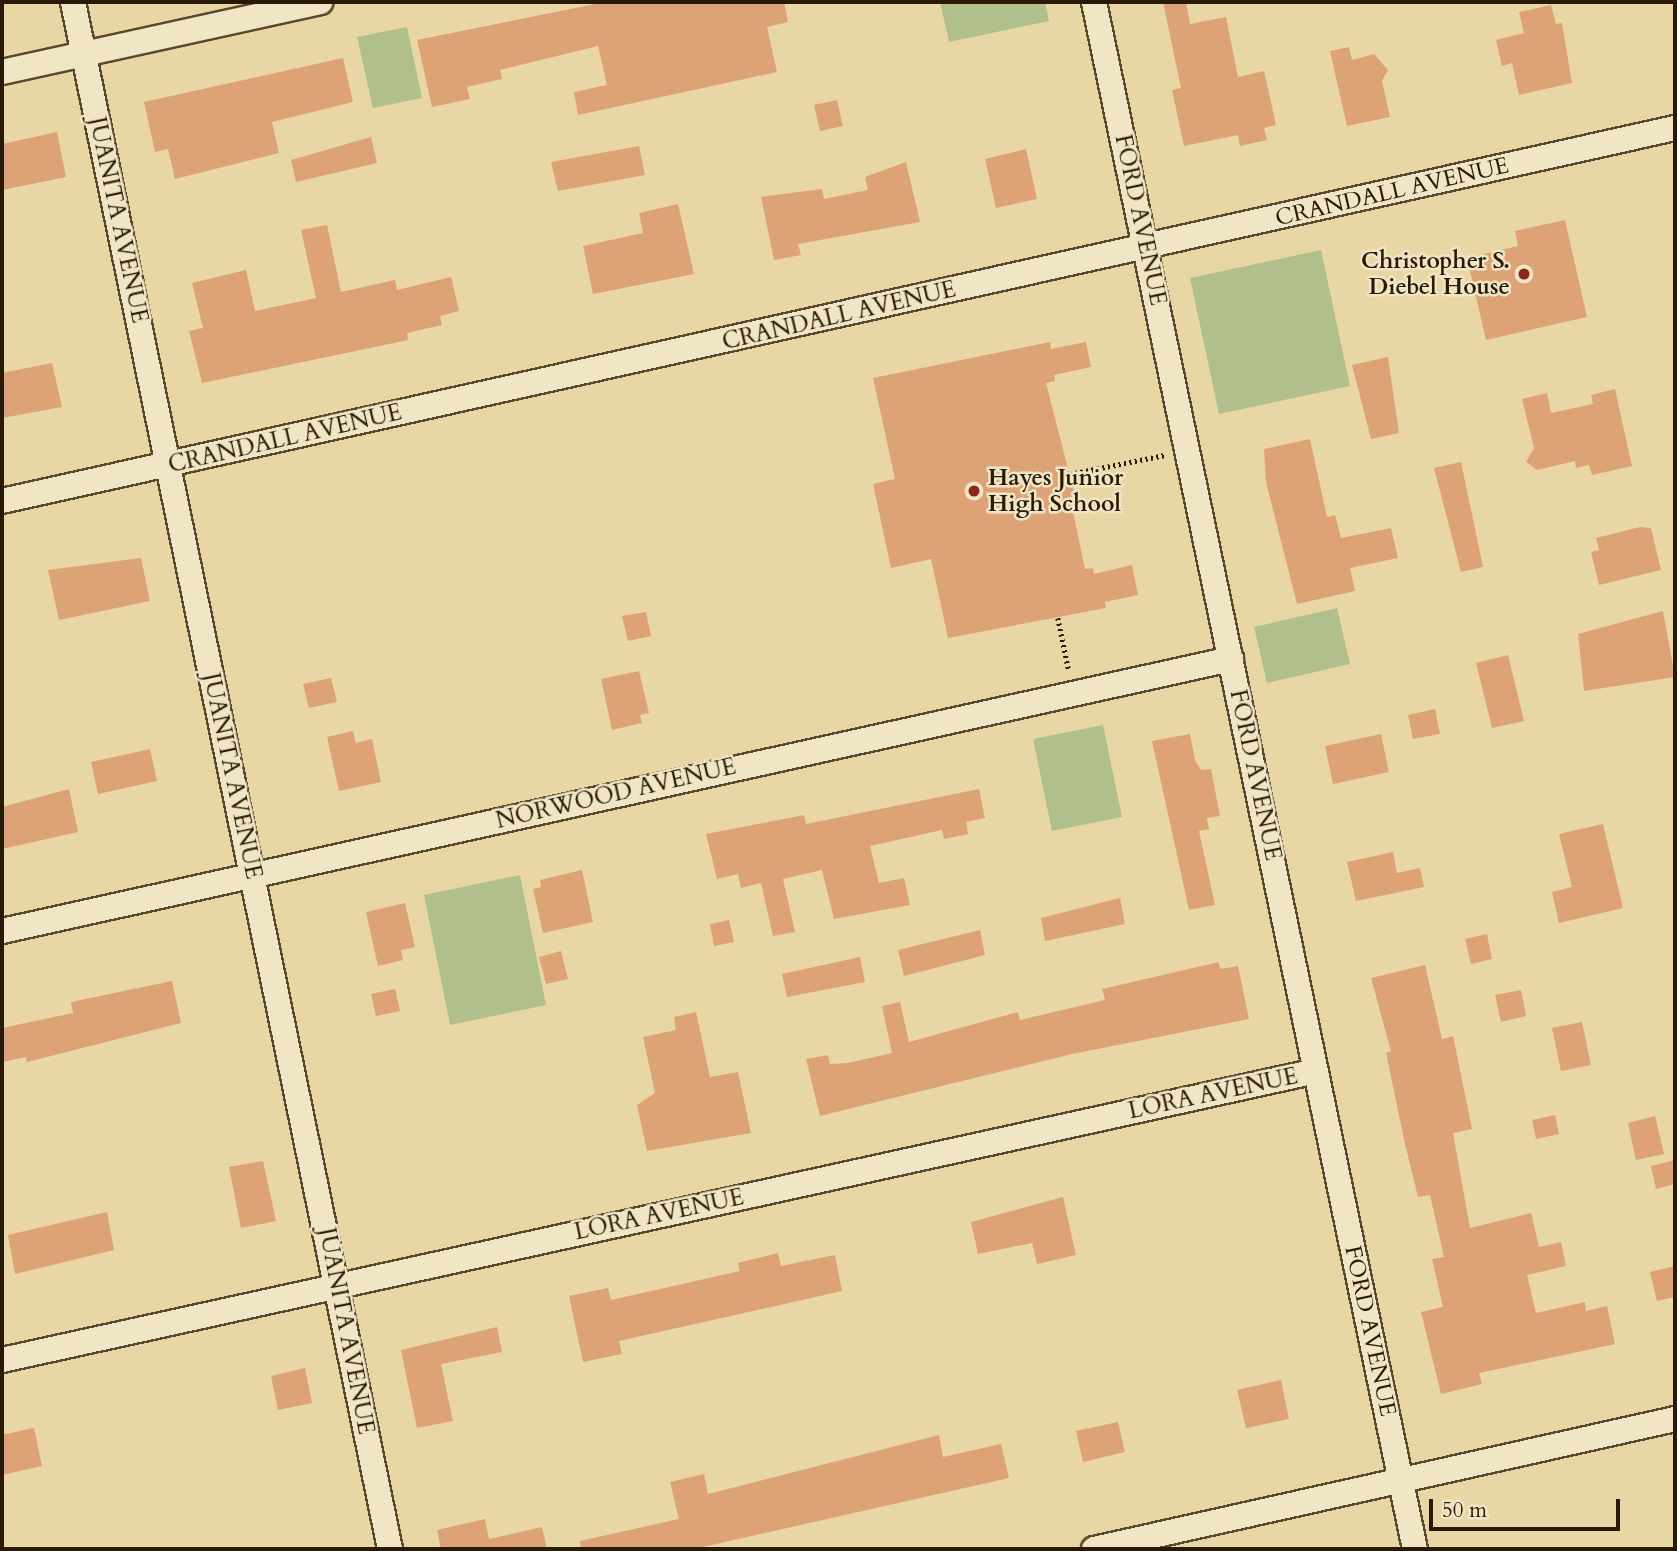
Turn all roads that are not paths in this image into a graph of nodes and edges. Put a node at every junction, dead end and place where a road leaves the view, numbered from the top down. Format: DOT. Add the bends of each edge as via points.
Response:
graph roads {
  1 [pos="73,2"];
  2 [pos="320,2"];
  3 [pos="1094,2"];
  4 [pos="84,54"];
  5 [pos="2,72"];
  6 [pos="1675,128"];
  7 [pos="1146,248"];
  8 [pos="168,465"];
  9 [pos="2,501"];
  10 [pos="1231,659"];
  11 [pos="252,876"];
  12 [pos="2,931"];
  13 [pos="1316,1071"];
  14 [pos="337,1286"];
  15 [pos="2,1360"];
  16 [pos="1675,1419"];
  17 [pos="1401,1481"];
  18 [pos="390,1549"];
  19 [pos="1094,1549"];
  20 [pos="1415,1549"];
  1 -- 4 [label="street, JUANITA AVENUE"];
  2 -- 4 [label="street"];
  3 -- 7 [label="street, FORD AVENUE"];
  4 -- 5 [label="street"];
  4 -- 8 [label="street, JUANITA AVENUE"];
  6 -- 7 [label="street, CRANDALL AVENUE"];
  7 -- 8 [label="street, CRANDALL AVENUE"];
  7 -- 10 [label="street, FORD AVENUE"];
  8 -- 9 [label="street, CRANDALL AVENUE"];
  8 -- 11 [label="street, JUANITA AVENUE"];
  10 -- 11 [label="street, NORWOOD AVENUE"];
  10 -- 13 [label="street, FORD AVENUE"];
  11 -- 12 [label="street, NORWOOD AVENUE"];
  11 -- 14 [label="street, JUANITA AVENUE"];
  13 -- 14 [label="street, LORA AVENUE"];
  13 -- 17 [label="street, FORD AVENUE"];
  14 -- 15 [label="street, LORA AVENUE"];
  14 -- 18 [label="street, JUANITA AVENUE"];
  16 -- 17 [label="street"];
  17 -- 19 [label="street"];
  17 -- 20 [label="street, FORD AVENUE"];
}
